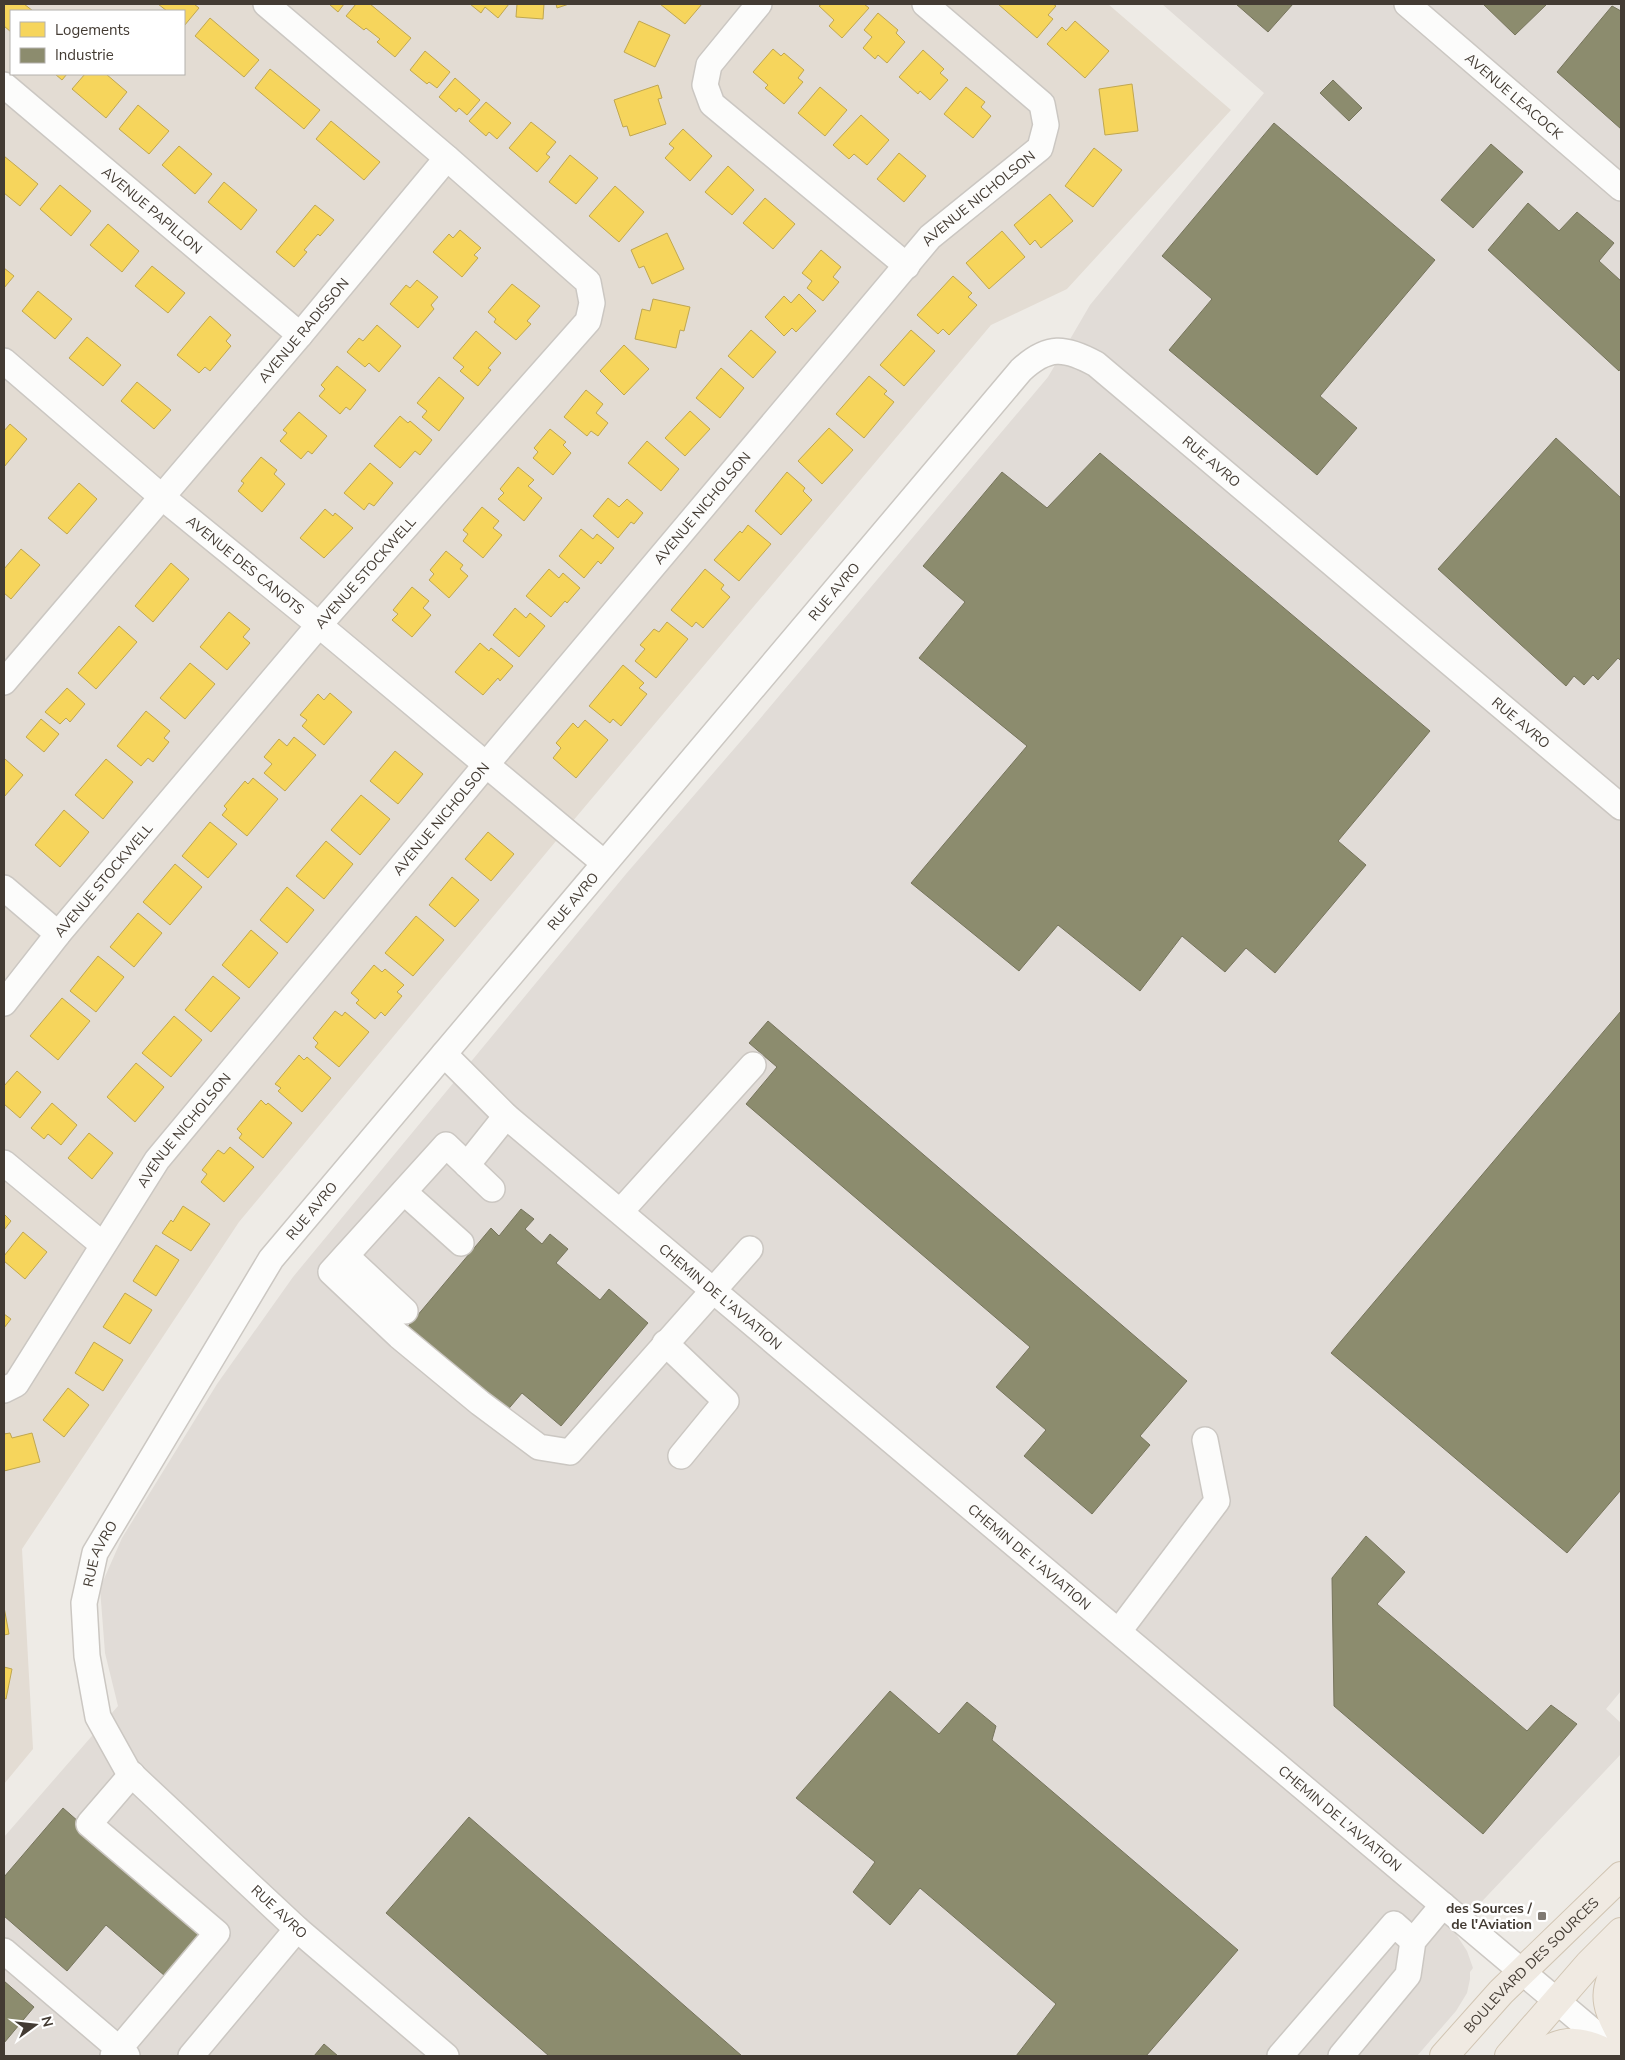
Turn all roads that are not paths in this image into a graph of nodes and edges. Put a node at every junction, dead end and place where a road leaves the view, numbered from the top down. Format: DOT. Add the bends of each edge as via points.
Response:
graph roads {
  1 [pos="266,4"];
  2 [pos="759,4"];
  3 [pos="925,4"];
  4 [pos="1407,4"];
  5 [pos="4,85"];
  6 [pos="447,158"];
  7 [pos="1621,188"];
  8 [pos="907,266"];
  9 [pos="300,335"];
  10 [pos="4,361"];
  11 [pos="162,497"];
  12 [pos="319,625"];
  13 [pos="4,682"];
  14 [pos="486,766"];
  15 [pos="1621,807"];
  16 [pos="604,863"];
  17 [pos="4,888"];
  18 [pos="58,934"];
  19 [pos="4,1003"];
  20 [pos="444,1054"];
  21 [pos="753,1065"];
  22 [pos="506,1116"];
  23 [pos="4,1163"];
  24 [pos="467,1166"];
  25 [pos="492,1189"];
  26 [pos="404,1192"];
  27 [pos="620,1211"];
  28 [pos="461,1243"];
  29 [pos="103,1245"];
  30 [pos="750,1249"];
  31 [pos="346,1256"];
  32 [pos="715,1290"];
  33 [pos="405,1311"];
  34 [pos="665,1343"];
  35 [pos="4,1390"];
  36 [pos="1205,1440"];
  37 [pos="681,1456"];
  38 [pos="1119,1631"];
  39 [pos="132,1774"];
  40 [pos="1621,1876"];
  41 [pos="1443,1905"];
  42 [pos="297,1929"];
  43 [pos="1621,1932"];
  44 [pos="1413,1941"];
  45 [pos="4,1951"];
  46 [pos="1621,1956"];
  47 [pos="1522,1971"];
  48 [pos="1557,1999"];
  49 [pos="1621,2034"];
  50 [pos="120,2054"];
  51 [pos="1621,2055"];
  52 [pos="191,2056"];
  53 [pos="446,2056"];
  54 [pos="1280,2056"];
  55 [pos="1341,2056"];
  56 [pos="1444,2056"];
  57 [pos="1509,2056"];
  58 [pos="1537,2056"];
  59 [pos="1612,2056"];
  1 -- 6 [label="street"];
  2 -- 8 [label="street" via="709,65 705,85 712,104"];
  3 -- 8 [label="street, AVENUE NICHOLSON" via="1042,104 1046,125 1040,148 930,238"];
  4 -- 7 [label="street, AVENUE LEACOCK"];
  5 -- 9 [label="street, AVENUE PAPILLON"];
  6 -- 9 [label="street, AVENUE RADISSON"];
  6 -- 12 [label="street, AVENUE STOCKWELL" via="588,282 592,303 588,321"];
  8 -- 14 [label="street, AVENUE NICHOLSON"];
  9 -- 11 [label="street, AVENUE RADISSON"];
  10 -- 11 [label="street, AVENUE DES CANOTS"];
  11 -- 12 [label="street, AVENUE DES CANOTS"];
  11 -- 13 [label="street, AVENUE RADISSON"];
  12 -- 14 [label="street, AVENUE DES CANOTS"];
  12 -- 18 [label="street, AVENUE STOCKWELL"];
  14 -- 16 [label="street, AVENUE DES CANOTS"];
  14 -- 29 [label="street, AVENUE NICHOLSON" via="157,1160"];
  15 -- 16 [label="street, RUE AVRO" via="1114,377 1080,355 1055,350 1032,360 1021,370"];
  16 -- 20 [label="street, RUE AVRO"];
  17 -- 18 [label="street"];
  18 -- 19 [label="street, AVENUE STOCKWELL"];
  20 -- 22 [label="street, CHEMIN DE L'AVIATION"];
  20 -- 39 [label="street, RUE AVRO" via="271,1260 95,1553 84,1603 87,1656 98,1717"];
  21 -- 27 [label="street"];
  22 -- 24 [label="street"];
  22 -- 27 [label="street, CHEMIN DE L'AVIATION"];
  23 -- 29 [label="street"];
  24 -- 25 [label="street"];
  24 -- 26 [label="street" via="446,1145"];
  26 -- 28 [label="street"];
  26 -- 31 [label="street"];
  27 -- 32 [label="street, CHEMIN DE L'AVIATION"];
  29 -- 35 [label="street, AVENUE NICHOLSON" via="16,1384"];
  30 -- 32 [label="street"];
  31 -- 33 [label="street"];
  31 -- 34 [label="street" via="331,1272 399,1336 539,1447 570,1452"];
  32 -- 34 [label="street"];
  32 -- 38 [label="street, CHEMIN DE L'AVIATION"];
  34 -- 37 [label="street" via="726,1401"];
  36 -- 38 [label="street" via="1217,1501"];
  38 -- 41 [label="street, CHEMIN DE L'AVIATION"];
  39 -- 42 [label="street, RUE AVRO"];
  39 -- 50 [label="street" via="89,1824 217,1933"];
  40 -- 47 [label="main road, BOULEVARD DES SOURCES"];
  41 -- 44 [label="street"];
  41 -- 47 [label="street, CHEMIN DE L'AVIATION"];
  42 -- 52 [label="street"];
  42 -- 53 [label="street, RUE AVRO"];
  43 -- 48 [label="main road"];
  44 -- 54 [label="street" via="1394,1924"];
  44 -- 55 [label="street" via="1408,1975"];
  45 -- 50 [label="street"];
  46 -- 49 [label="main road" via="1607,1995 1610,2014"];
  47 -- 48 [label="street, CHEMIN DE L'AVIATION"];
  47 -- 56 [label="main road, BOULEVARD DES SOURCES"];
  48 -- 51 [label="street, CHEMIN DE L'AVIATION"];
  48 -- 57 [label="main road"];
  58 -- 59 [label="main road" via="1553,2046 1570,2042 1592,2046"];
}
